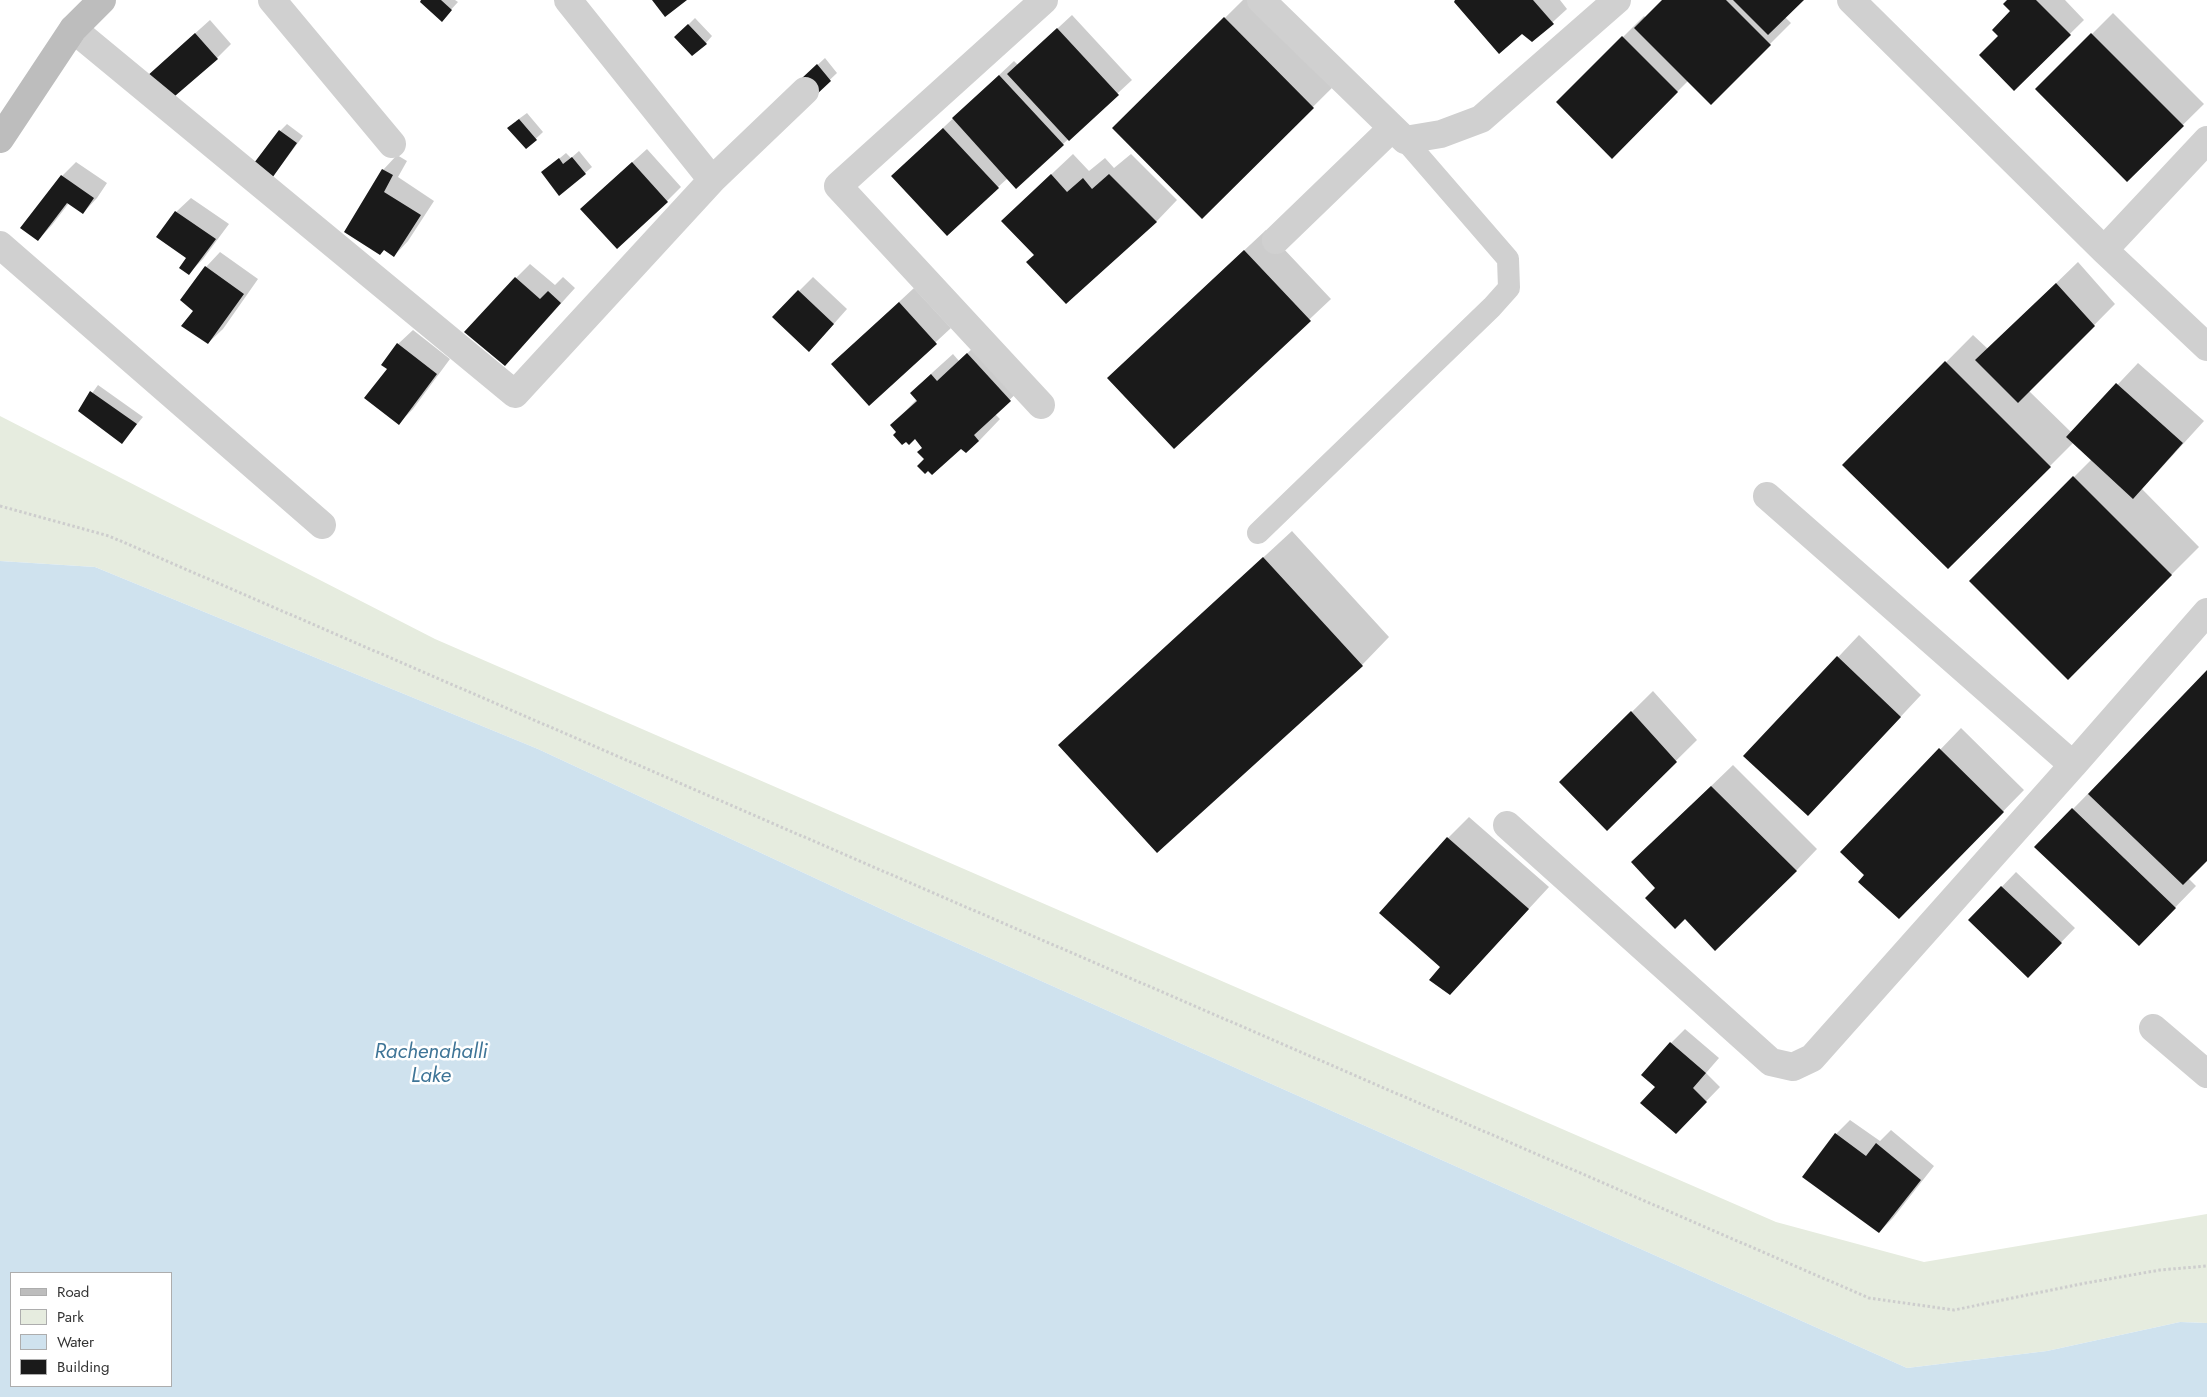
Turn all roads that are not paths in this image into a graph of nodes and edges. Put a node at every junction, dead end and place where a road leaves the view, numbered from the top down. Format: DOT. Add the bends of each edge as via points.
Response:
graph roads {
  1 [pos="102,0"];
  2 [pos="272,0"];
  3 [pos="568,0"];
  4 [pos="1044,0"];
  5 [pos="1260,0"];
  6 [pos="1617,0"];
  7 [pos="1851,0"];
  8 [pos="73,28"];
  9 [pos="804,91"];
  10 [pos="1399,134"];
  11 [pos="0,139"];
  12 [pos="2207,140"];
  13 [pos="392,144"];
  14 [pos="712,180"];
  15 [pos="1276,240"];
  16 [pos="0,245"];
  17 [pos="2104,250"];
  18 [pos="2207,347"];
  19 [pos="1041,405"];
  20 [pos="1767,496"];
  21 [pos="322,526"];
  22 [pos="1258,533"];
  23 [pos="2207,612"];
  24 [pos="2073,766"];
  25 [pos="1507,825"];
  26 [pos="2153,1028"];
  27 [pos="2207,1074"];
  1 -- 8 [label="street"];
  2 -- 13 [label="street"];
  3 -- 14 [label="street"];
  4 -- 19 [label="street" via="838,186"];
  5 -- 10 [label="street"];
  6 -- 10 [label="street" via="1481,118 1440,134"];
  7 -- 17 [label="street"];
  8 -- 11 [label="street"];
  8 -- 14 [label="street" via="515,394"];
  9 -- 14 [label="street"];
  10 -- 15 [label="street"];
  10 -- 22 [label="lane" via="1508,260 1509,288"];
  12 -- 17 [label="street"];
  16 -- 21 [label="street"];
  17 -- 18 [label="street"];
  20 -- 24 [label="street"];
  23 -- 24 [label="street"];
  24 -- 25 [label="street" via="1812,1058 1793,1067 1771,1062"];
  26 -- 27 [label="street"];
}
